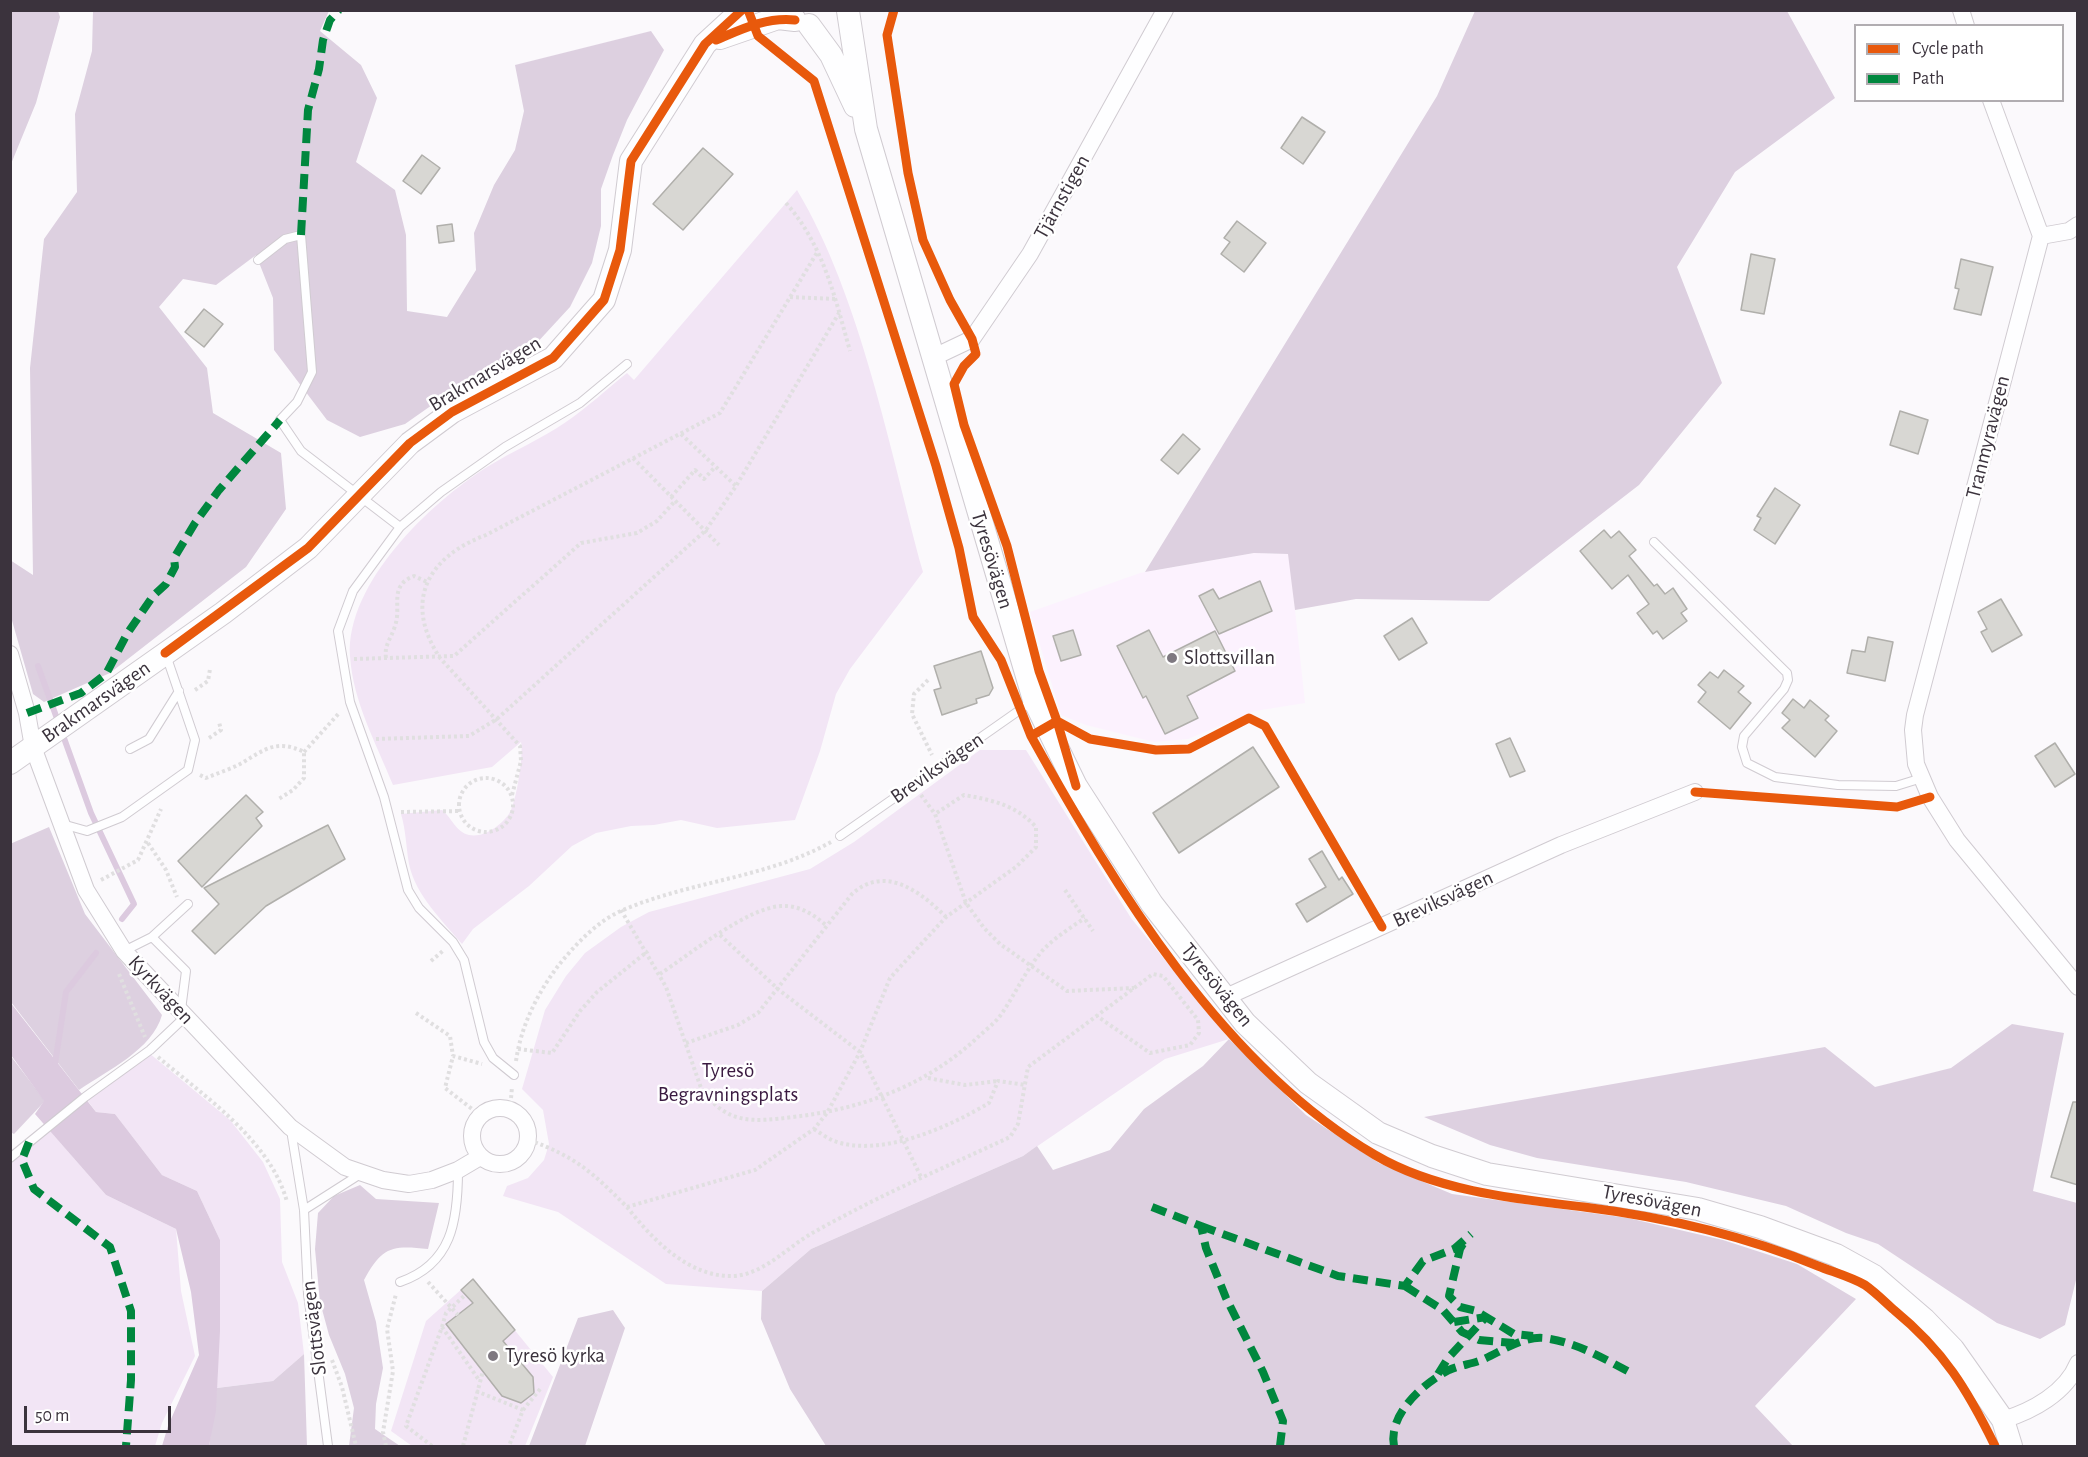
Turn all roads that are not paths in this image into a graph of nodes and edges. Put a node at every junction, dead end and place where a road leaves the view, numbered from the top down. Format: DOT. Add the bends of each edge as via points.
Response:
graph roads {
  1 [pos="742,10"];
  2 [pos="1165,10"];
  3 [pos="848,11"];
  4 [pos="796,19"];
  5 [pos="705,44"];
  6 [pos="1992,102"];
  7 [pos="866,129"];
  8 [pos="2078,225"];
  9 [pos="2041,236"];
  10 [pos="258,260"];
  11 [pos="932,358"];
  12 [pos="627,364"];
  13 [pos="357,497"];
  14 [pos="400,527"];
  15 [pos="1654,542"];
  16 [pos="165,653"];
  17 [pos="10,654"];
  18 [pos="179,691"];
  19 [pos="1034,700"];
  20 [pos="33,747"];
  21 [pos="130,749"];
  22 [pos="10,763"];
  23 [pos="1922,778"];
  24 [pos="1695,792"];
  25 [pos="61,824"];
  26 [pos="840,836"];
  27 [pos="188,904"];
  28 [pos="152,937"];
  29 [pos="120,958"];
  30 [pos="2078,987"];
  31 [pos="1226,997"];
  32 [pos="184,1013"];
  33 [pos="514,1075"];
  34 [pos="290,1127"];
  35 [pos="480,1157"];
  36 [pos="10,1158"];
  37 [pos="458,1170"];
  38 [pos="362,1173"];
  39 [pos="304,1210"];
  40 [pos="400,1282"];
  41 [pos="2078,1363"];
  42 [pos="2003,1420"];
  43 [pos="328,1446"];
  44 [pos="2011,1446"];
  1 -- 5 [label="main road, Brakmarsvägen"];
  2 -- 11 [label="street, Tjärnstigen" via="1017,273 972,339"];
  3 -- 4 [label="main road, Tyresövägen" via="828,24"];
  3 -- 7 [label="main road, Tyresövägen"];
  4 -- 5 [label="main road" via="778,18 753,24"];
  4 -- 7 [label="main road, Tyresövägen" via="831,55"];
  5 -- 13 [label="main road, Brakmarsvägen" via="631,161 620,250 604,300 553,358 452,412 410,443"];
  6 -- 9 [label="street"];
  7 -- 11 [label="main road, Tyresövägen"];
  8 -- 9 [label="street" via="2069,231"];
  9 -- 23 [label="street, Tranmyravägen" via="1915,715 1916,764"];
  10 -- 13 [label="lane" via="285,239 301,235 312,372 297,402 280,420 301,451"];
  11 -- 19 [label="main road, Tyresövägen"];
  12 -- 14 [label="lane" via="580,403 505,447 441,492"];
  13 -- 14 [label="lane"];
  13 -- 16 [label="main road, Brakmarsvägen" via="308,548"];
  14 -- 33 [label="lane" via="353,591 338,631 341,659 350,702 388,812 408,890 464,960 484,1042 493,1058"];
  15 -- 23 [label="lane" via="1787,673 1784,689 1744,736 1742,747 1748,763 1775,777 1838,784 1896,786"];
  16 -- 18 [label="lane"];
  16 -- 20 [label="main road, Brakmarsvägen"];
  17 -- 20 [label="street, Kyrkvägen"];
  18 -- 21 [label="lane" via="149,739"];
  18 -- 25 [label="lane" via="195,740 189,770 122,817 89,830"];
  19 -- 26 [label="lane, Breviksvägen"];
  19 -- 31 [label="main road, Tyresövägen" via="1076,786 1152,904"];
  20 -- 22 [label="main road, Brakmarsvägen"];
  20 -- 25 [label="street, Kyrkvägen"];
  23 -- 30 [label="street, Tranmyravägen" via="1958,840"];
  24 -- 31 [label="street, Breviksvägen" via="1562,846"];
  25 -- 29 [label="street, Kyrkvägen" via="86,890"];
  27 -- 28 [label="lane"];
  28 -- 29 [label="lane"];
  28 -- 32 [label="lane" via="186,971"];
  29 -- 32 [label="street, Kyrkvägen"];
  31 -- 42 [label="main road, Tyresövägen" via="1245,1023 1308,1083 1378,1133 1487,1174 1698,1209 1760,1227 1865,1270 1953,1349"];
  32 -- 34 [label="street, Kyrkvägen"];
  32 -- 36 [label="lane" via="150,1050"];
  34 -- 38 [label="street, Kyrkvägen" via="326,1155"];
  34 -- 39 [label="lane, Slottsvägen"];
  35 -- 35 [label="street" via="472,1139 481,1116 496,1108 521,1117 529,1140 523,1154 509,1164 495,1164"];
  35 -- 37 [label="street, Kyrkvägen"];
  37 -- 38 [label="street, Kyrkvägen" via="409,1184"];
  37 -- 40 [label="lane" via="449,1241 420,1275"];
  38 -- 39 [label="lane"];
  39 -- 43 [label="lane, Slottsvägen" via="308,1294"];
  41 -- 42 [label="street" via="2056,1392 2026,1413"];
  42 -- 44 [label="main road"];
}
